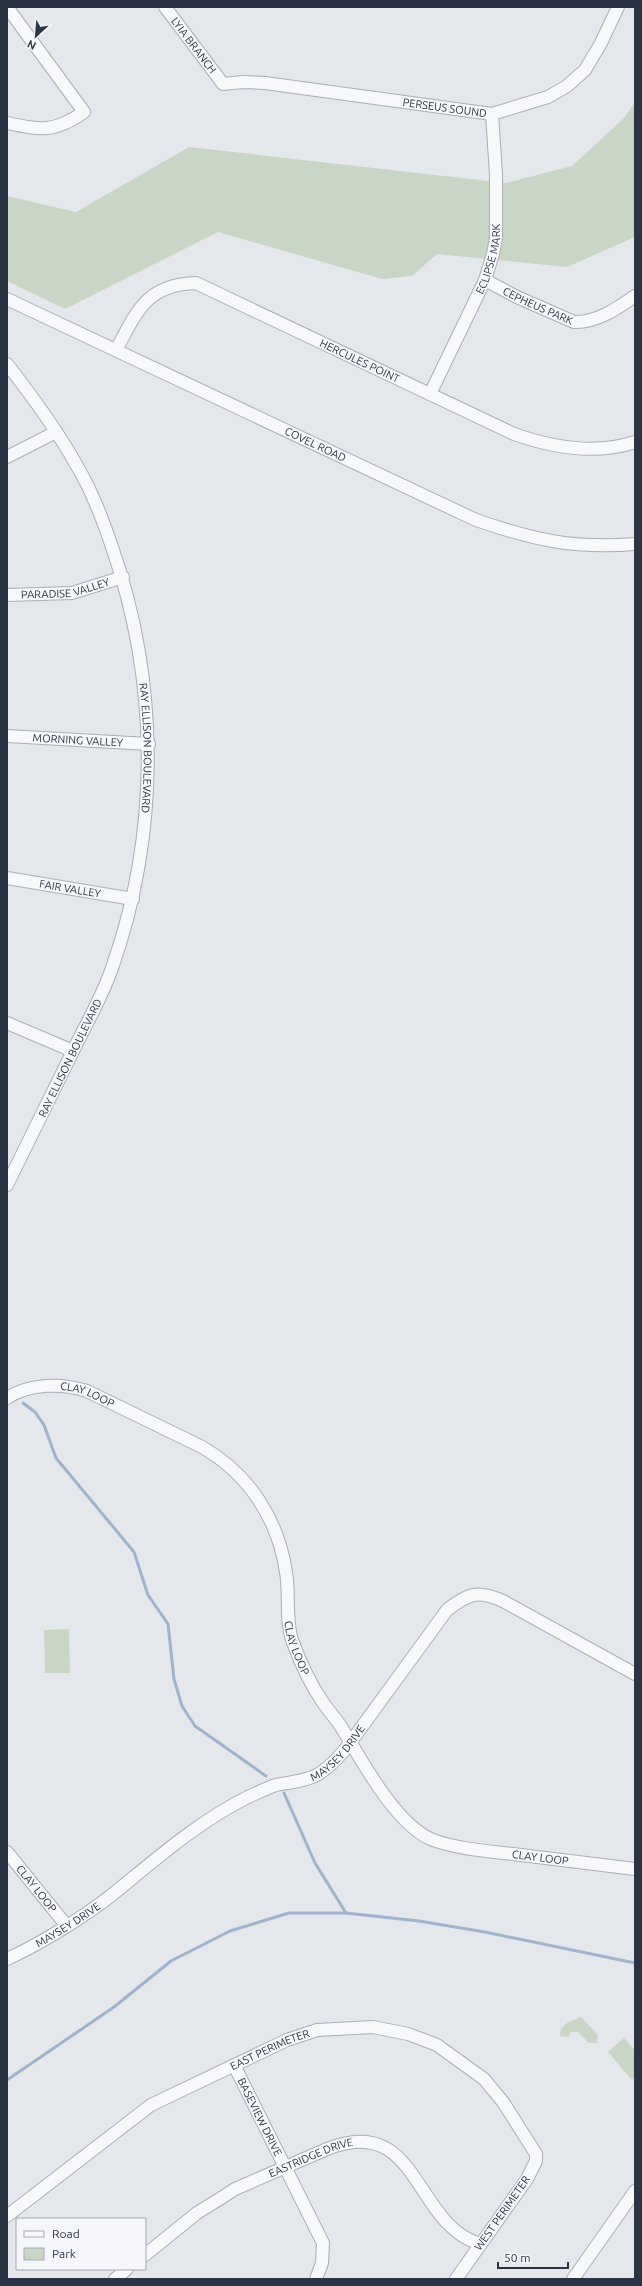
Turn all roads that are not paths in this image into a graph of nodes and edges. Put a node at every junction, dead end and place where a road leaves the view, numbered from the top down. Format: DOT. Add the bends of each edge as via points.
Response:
graph roads {
  1 [pos="7,7"];
  2 [pos="165,7"];
  3 [pos="618,7"];
  4 [pos="223,84"];
  5 [pos="492,114"];
  6 [pos="7,123"];
  7 [pos="485,280"];
  8 [pos="635,296"];
  9 [pos="7,299"];
  10 [pos="7,307"];
  11 [pos="27,308"];
  12 [pos="116,350"];
  13 [pos="7,364"];
  14 [pos="430,394"];
  15 [pos="56,432"];
  16 [pos="635,442"];
  17 [pos="7,457"];
  18 [pos="635,544"];
  19 [pos="123,577"];
  20 [pos="7,595"];
  21 [pos="7,736"];
  22 [pos="149,744"];
  23 [pos="7,878"];
  24 [pos="133,899"];
  25 [pos="7,1023"];
  26 [pos="73,1051"];
  27 [pos="10,1170"];
  28 [pos="7,1184"];
  29 [pos="7,1398"];
  30 [pos="635,1674"];
  31 [pos="350,1744"];
  32 [pos="7,1852"];
  33 [pos="635,1869"];
  34 [pos="66,1925"];
  35 [pos="7,1959"];
  36 [pos="234,2065"];
  37 [pos="531,2144"];
  38 [pos="285,2168"];
  39 [pos="635,2191"];
  40 [pos="7,2216"];
  41 [pos="480,2244"];
  42 [pos="146,2253"];
  43 [pos="126,2270"];
  44 [pos="114,2279"];
  45 [pos="316,2279"];
  46 [pos="456,2279"];
  47 [pos="573,2279"];
  1 -- 6 [label="street" via="84,112 67,124 53,128 32,128"];
  2 -- 4 [label="street, LYIA BRANCH"];
  3 -- 5 [label="street, PERSEUS SOUND" via="585,70 567,86 548,97"];
  4 -- 5 [label="street, PERSEUS SOUND" via="265,83"];
  5 -- 7 [label="street, ECLIPSE MARK" via="496,174 496,238"];
  7 -- 8 [label="street, CEPHEUS PARK" via="517,297 574,322 583,323 600,317"];
  7 -- 14 [label="street, ECLIPSE MARK"];
  9 -- 11 [label="street"];
  10 -- 11 [label="street, COVEL ROAD"];
  11 -- 12 [label="street, COVEL ROAD"];
  12 -- 14 [label="street, HERCULES POINT" via="145,302 160,290 176,284 196,283"];
  12 -- 18 [label="street, COVEL ROAD" via="476,520 521,536 546,541 583,546"];
  13 -- 15 [label="street, RAY ELLISON BOULEVARD"];
  14 -- 16 [label="street, HERCULES POINT" via="534,441 577,448 603,449"];
  15 -- 17 [label="street"];
  15 -- 19 [label="street, RAY ELLISON BOULEVARD" via="78,467 93,499"];
  19 -- 20 [label="street, PARADISE VALLEY" via="72,593"];
  19 -- 22 [label="street, RAY ELLISON BOULEVARD" via="141,652"];
  21 -- 22 [label="street, MORNING VALLEY"];
  22 -- 24 [label="street, RAY ELLISON BOULEVARD" via="142,841"];
  23 -- 24 [label="street, FAIR VALLEY"];
  24 -- 26 [label="street, RAY ELLISON BOULEVARD" via="105,986"];
  25 -- 26 [label="street"];
  26 -- 27 [label="street, RAY ELLISON BOULEVARD"];
  27 -- 28 [label="street, RAY ELLISON BOULEVARD"];
  29 -- 31 [label="street, CLAY LOOP" via="45,1386 64,1386 87,1392 218,1456 243,1480 265,1508 279,1537 286,1574 290,1628 304,1671"];
  30 -- 31 [label="street, MAYSEY DRIVE" via="503,1601 484,1594 465,1596 447,1610"];
  31 -- 33 [label="street, CLAY LOOP" via="404,1818 413,1828 432,1840 466,1848"];
  31 -- 34 [label="street, MAYSEY DRIVE" via="320,1773 303,1780 274,1786 248,1797 214,1817 100,1904"];
  32 -- 34 [label="street, CLAY LOOP"];
  34 -- 35 [label="street, MAYSEY DRIVE" via="38,1944"];
  36 -- 37 [label="street, EAST PERIMETER" via="287,2040 317,2030 373,2027 396,2031 437,2045 472,2068 503,2102"];
  36 -- 38 [label="street, BASEVIEW DRIVE"];
  36 -- 40 [label="street, EAST PERIMETER" via="150,2105"];
  37 -- 41 [label="street, WEST PERIMETER" via="536,2161"];
  38 -- 41 [label="street, EASTRIDGE DRIVE" via="342,2143 358,2140 372,2142 402,2160 446,2222 471,2242"];
  38 -- 42 [label="street, EASTRIDGE DRIVE" via="236,2189 218,2200 197,2213"];
  38 -- 45 [label="street, BASEVIEW DRIVE" via="323,2243 322,2263"];
  39 -- 47 [label="street"];
  41 -- 46 [label="street, WEST PERIMETER"];
  43 -- 44 [label="street"];
}
